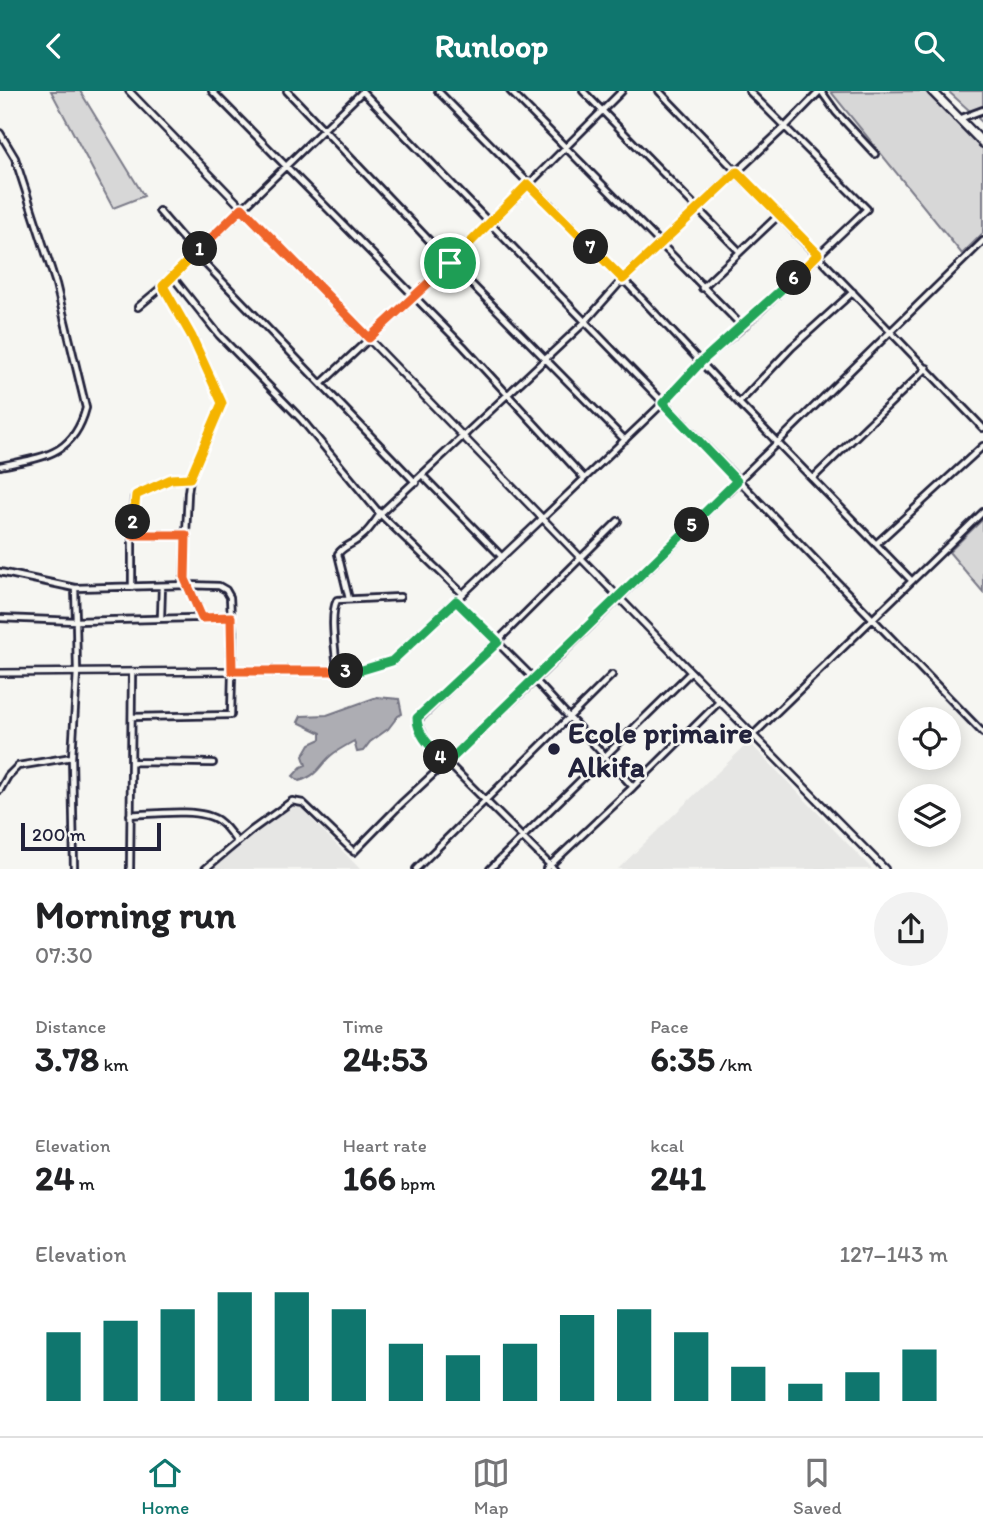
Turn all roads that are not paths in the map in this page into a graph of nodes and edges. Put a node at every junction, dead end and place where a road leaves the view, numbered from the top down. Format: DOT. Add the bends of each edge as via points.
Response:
graph roads {
  1 [pos="130,91"];
  2 [pos="212,91"];
  3 [pos="287,91"];
  4 [pos="363,91"];
  5 [pos="438,91"];
  6 [pos="510,91"];
  7 [pos="583,91"];
  8 [pos="622,91"];
  9 [pos="659,91"];
  10 [pos="749,91"];
  11 [pos="820,91"];
  12 [pos="932,91"];
  13 [pos="603,109"];
  14 [pos="983,110"];
  15 [pos="959,119"];
  16 [pos="785,127"];
  17 [pos="324,129"];
  18 [pos="0,133"];
  19 [pos="983,143"];
  20 [pos="565,147"];
  21 [pos="875,154"];
  22 [pos="286,167"];
  23 [pos="737,172"];
  24 [pos="528,184"];
  25 [pos="242,208"];
  26 [pos="697,208"];
  27 [pos="159,211"];
  28 [pos="780,215"];
  29 [pos="490,224"];
  30 [pos="983,241"];
  31 [pos="659,244"];
  32 [pos="739,251"];
  33 [pos="196,254"];
  34 [pos="818,254"];
  35 [pos="450,263"];
  36 [pos="172,277"];
  37 [pos="623,279"];
  38 [pos="163,286"];
  39 [pos="702,288"];
  40 [pos="853,292"];
  41 [pos="415,297"];
  42 [pos="138,307"];
  43 [pos="585,322"];
  44 [pos="743,327"];
  45 [pos="891,332"];
  46 [pos="369,338"];
  47 [pos="546,358"];
  48 [pos="701,362"];
  49 [pos="927,368"];
  50 [pos="321,384"];
  51 [pos="508,395"];
  52 [pos="663,403"];
  53 [pos="739,403"];
  54 [pos="983,428"];
  55 [pos="464,438"];
  56 [pos="625,440"];
  57 [pos="777,442"];
  58 [pos="983,446"];
  59 [pos="0,466"];
  60 [pos="424,476"];
  61 [pos="190,478"];
  62 [pos="584,478"];
  63 [pos="813,478"];
  64 [pos="737,481"];
  65 [pos="416,483"];
  66 [pos="983,512"];
  67 [pos="380,514"];
  68 [pos="543,518"];
  69 [pos="618,521"];
  70 [pos="132,535"];
  71 [pos="186,535"];
  72 [pos="876,544"];
  73 [pos="502,557"];
  74 [pos="582,557"];
  75 [pos="0,572"];
  76 [pos="912,581"];
  77 [pos="188,585"];
  78 [pos="162,586"];
  79 [pos="132,587"];
  80 [pos="75,588"];
  81 [pos="463,594"];
  82 [pos="618,596"];
  83 [pos="400,597"];
  84 [pos="349,599"];
  85 [pos="456,601"];
  86 [pos="161,617"];
  87 [pos="231,617"];
  88 [pos="0,618"];
  89 [pos="202,618"];
  90 [pos="874,619"];
  91 [pos="76,621"];
  92 [pos="498,642"];
  93 [pos="232,671"];
  94 [pos="337,671"];
  95 [pos="77,672"];
  96 [pos="132,672"];
  97 [pos="691,672"];
  98 [pos="0,673"];
  99 [pos="612,675"];
  100 [pos="535,680"];
  101 [pos="720,701"];
  102 [pos="132,717"];
  103 [pos="570,719"];
  104 [pos="983,733"];
  105 [pos="753,735"];
  106 [pos="72,757"];
  107 [pos="606,757"];
  108 [pos="132,762"];
  109 [pos="213,763"];
  110 [pos="447,763"];
  111 [pos="633,787"];
  112 [pos="0,790"];
  113 [pos="486,801"];
  114 [pos="130,814"];
  115 [pos="523,837"];
  116 [pos="237,842"];
  117 [pos="550,868"];
  118 [pos="74,869"];
  119 [pos="130,869"];
  120 [pos="205,869"];
  121 [pos="416,869"];
  122 [pos="490,869"];
  123 [pos="885,869"];
  1 -- 25 [label="street"];
  2 -- 22 [label="street"];
  3 -- 17 [label="street"];
  4 -- 17 [label="street"];
  4 -- 29 [label="street"];
  5 -- 24 [label="street"];
  6 -- 20 [label="street"];
  7 -- 13 [label="street"];
  8 -- 13 [label="street"];
  9 -- 23 [label="street"];
  10 -- 16 [label="street"];
  11 -- 16 [label="street"];
  11 -- 21 [label="street"];
  12 -- 15 [label="highway"];
  13 -- 20 [label="street"];
  13 -- 26 [label="street"];
  14 -- 15 [label="street"];
  15 -- 19 [label="highway"];
  16 -- 23 [label="street"];
  16 -- 34 [label="street" via="867,209"];
  17 -- 22 [label="street"];
  17 -- 35 [label="street"];
  18 -- 59 [label="street" via="15,158 56,283 86,408 65,446 49,456"];
  20 -- 24 [label="street"];
  20 -- 31 [label="street"];
  22 -- 25 [label="street"];
  22 -- 41 [label="street"];
  23 -- 26 [label="street"];
  23 -- 28 [label="street"];
  24 -- 29 [label="street"];
  24 -- 37 [label="street"];
  25 -- 33 [label="street"];
  25 -- 46 [label="street"];
  26 -- 31 [label="street"];
  26 -- 32 [label="street"];
  27 -- 33 [label="street"];
  28 -- 32 [label="street"];
  28 -- 34 [label="street"];
  29 -- 35 [label="street"];
  29 -- 43 [label="street"];
  30 -- 45 [label="street"];
  31 -- 37 [label="street"];
  31 -- 39 [label="street"];
  32 -- 39 [label="street"];
  33 -- 36 [label="street"];
  33 -- 50 [label="street"];
  34 -- 40 [label="street"];
  34 -- 44 [label="street"];
  35 -- 41 [label="street"];
  35 -- 47 [label="street"];
  36 -- 38 [label="street"];
  36 -- 67 [label="street"];
  37 -- 43 [label="street"];
  37 -- 48 [label="street"];
  38 -- 42 [label="street"];
  38 -- 61 [label="street" via="222,403"];
  39 -- 44 [label="street"];
  40 -- 45 [label="street"];
  40 -- 53 [label="street"];
  41 -- 46 [label="street"];
  41 -- 51 [label="street"];
  43 -- 47 [label="street"];
  43 -- 52 [label="street"];
  44 -- 48 [label="street"];
  45 -- 49 [label="street"];
  45 -- 57 [label="street"];
  46 -- 50 [label="street"];
  46 -- 55 [label="street"];
  47 -- 51 [label="street"];
  47 -- 56 [label="street"];
  48 -- 52 [label="street"];
  48 -- 53 [label="street"];
  49 -- 54 [label="street"];
  49 -- 63 [label="street"];
  50 -- 65 [label="street"];
  51 -- 55 [label="street"];
  51 -- 62 [label="street"];
  52 -- 56 [label="street"];
  52 -- 64 [label="street"];
  53 -- 57 [label="street"];
  55 -- 60 [label="street"];
  55 -- 68 [label="street"];
  56 -- 62 [label="street"];
  57 -- 63 [label="street"];
  57 -- 64 [label="street"];
  58 -- 72 [label="street"];
  60 -- 65 [label="street"];
  60 -- 73 [label="street"];
  61 -- 70 [label="street" via="171,479 136,495"];
  61 -- 71 [label="street"];
  62 -- 68 [label="street"];
  63 -- 72 [label="street"];
  64 -- 82 [label="street"];
  64 -- 90 [label="street"];
  65 -- 67 [label="street"];
  66 -- 76 [label="street"];
  67 -- 81 [label="street"];
  67 -- 84 [label="street" via="359,539 339,550"];
  68 -- 73 [label="street"];
  68 -- 74 [label="street"];
  69 -- 74 [label="street"];
  70 -- 71 [label="street"];
  70 -- 79 [label="street"];
  71 -- 77 [label="street" via="184,575"];
  72 -- 76 [label="street"];
  73 -- 81 [label="street"];
  74 -- 82 [label="street"];
  74 -- 92 [label="street"];
  75 -- 80 [label="street"];
  76 -- 90 [label="street"];
  77 -- 78 [label="street"];
  77 -- 87 [label="street" via="226,590"];
  77 -- 89 [label="street"];
  78 -- 79 [label="street"];
  78 -- 86 [label="street"];
  79 -- 80 [label="street"];
  80 -- 91 [label="street"];
  81 -- 85 [label="street"];
  82 -- 97 [label="street"];
  82 -- 100 [label="street"];
  83 -- 84 [label="street"];
  84 -- 94 [label="street" via="334,603"];
  85 -- 92 [label="street"];
  85 -- 94 [label="street" via="392,661"];
  86 -- 89 [label="street"];
  86 -- 91 [label="street"];
  87 -- 89 [label="street"];
  87 -- 93 [label="street"];
  88 -- 91 [label="street"];
  90 -- 104 [label="street"];
  90 -- 105 [label="street"];
  91 -- 95 [label="street"];
  92 -- 100 [label="street"];
  92 -- 110 [label="street" via="417,718 426,741"];
  93 -- 94 [label="street"];
  93 -- 96 [label="street"];
  93 -- 102 [label="street" via="231,715"];
  95 -- 96 [label="street"];
  95 -- 98 [label="street"];
  95 -- 106 [label="street"];
  96 -- 102 [label="street"];
  97 -- 101 [label="street"];
  97 -- 107 [label="street"];
  99 -- 103 [label="street"];
  100 -- 103 [label="street"];
  100 -- 110 [label="street"];
  101 -- 105 [label="street"];
  101 -- 111 [label="street"];
  102 -- 108 [label="street"];
  103 -- 107 [label="street"];
  103 -- 113 [label="street"];
  105 -- 123 [label="street"];
  106 -- 112 [label="street" via="18,766"];
  106 -- 118 [label="street"];
  107 -- 111 [label="street"];
  107 -- 115 [label="street"];
  108 -- 109 [label="street"];
  108 -- 114 [label="street"];
  110 -- 113 [label="street"];
  110 -- 116 [label="street" via="353,851 297,800"];
  111 -- 117 [label="street"];
  113 -- 115 [label="street"];
  113 -- 121 [label="street"];
  114 -- 116 [label="street" via="180,812 209,817 218,820"];
  114 -- 119 [label="street"];
  115 -- 117 [label="street"];
  115 -- 122 [label="street"];
  116 -- 120 [label="street"];
}
